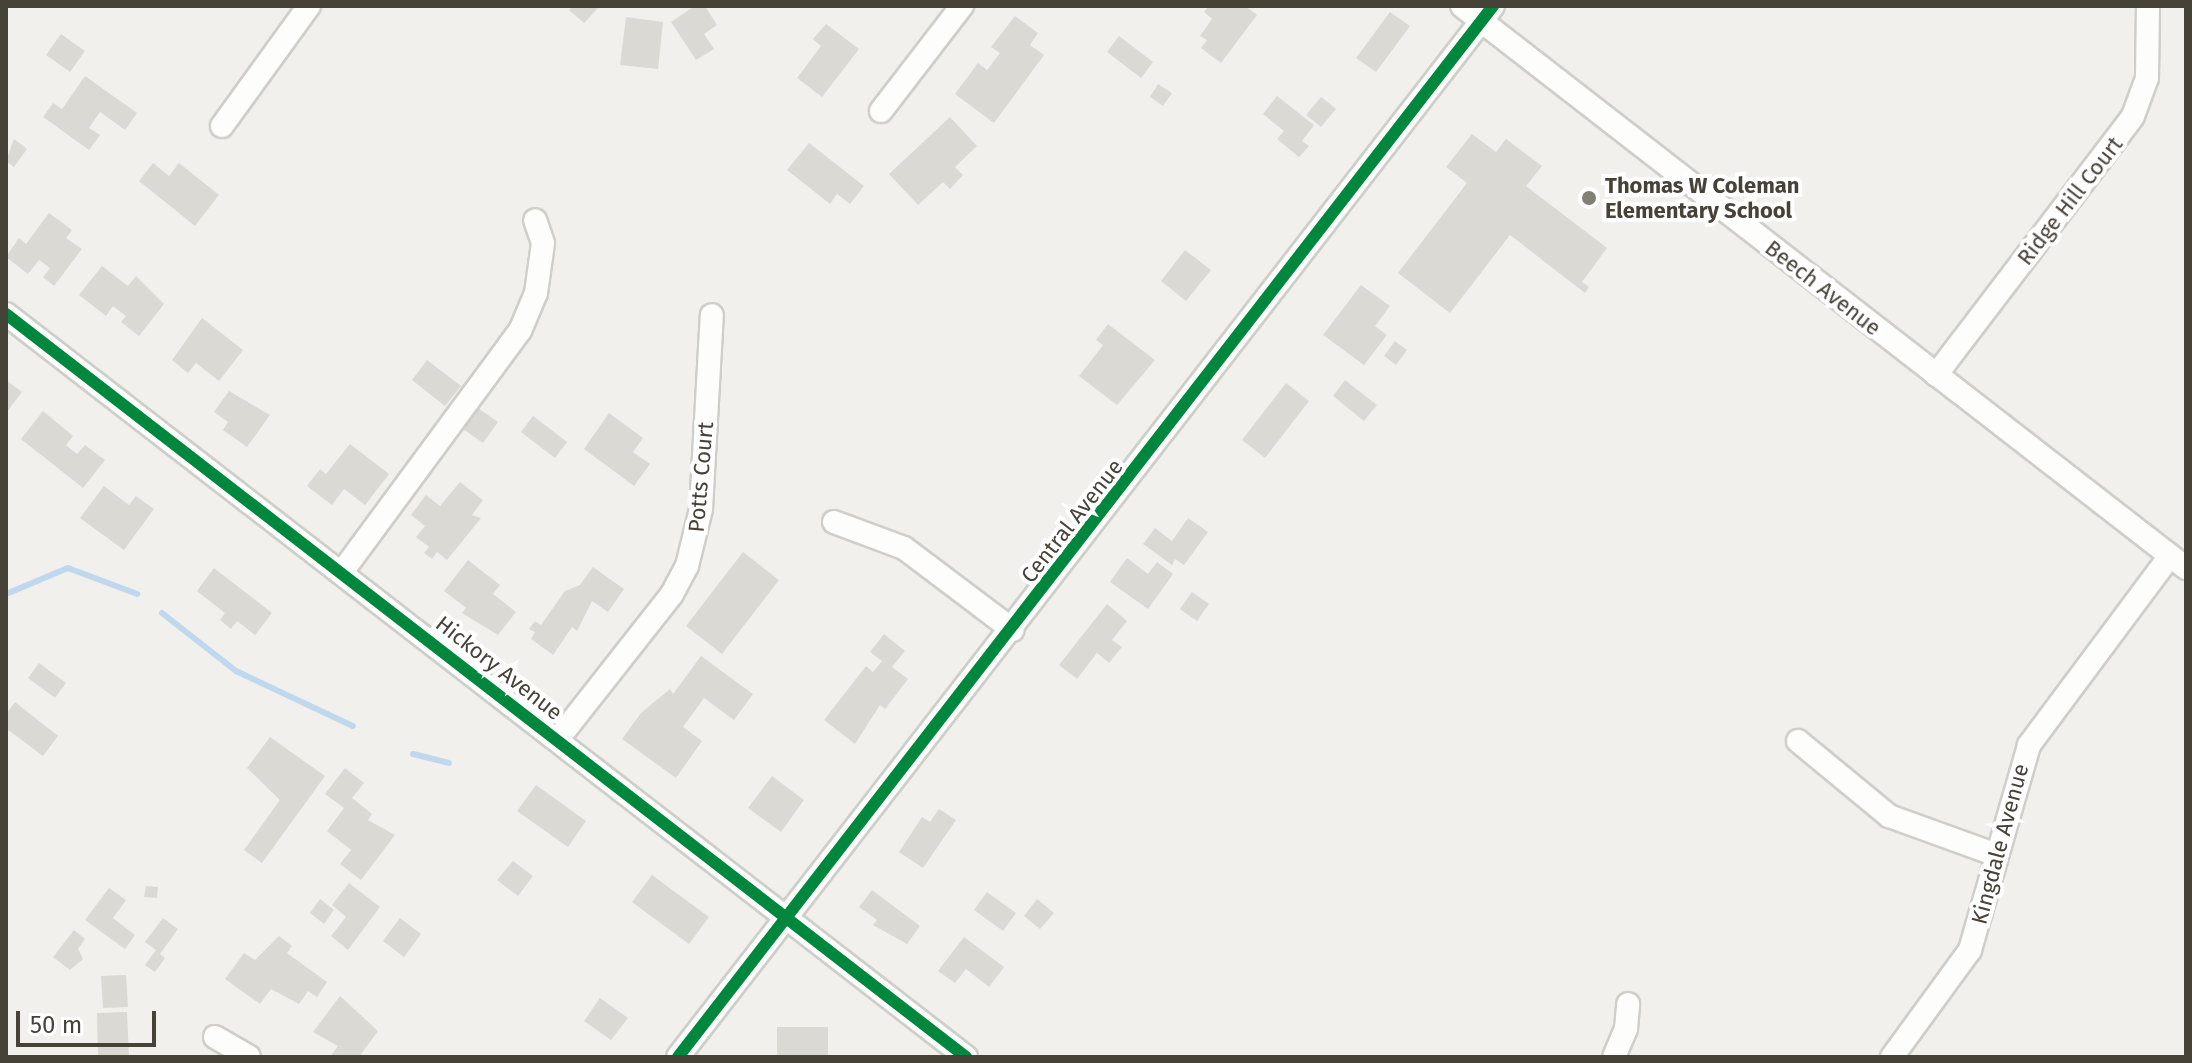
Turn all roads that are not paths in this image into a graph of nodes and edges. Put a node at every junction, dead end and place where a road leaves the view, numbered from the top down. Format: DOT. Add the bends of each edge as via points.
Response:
graph roads {
  1 [pos="309,6"];
  2 [pos="962,6"];
  3 [pos="1462,6"];
  4 [pos="2148,6"];
  5 [pos="1487,14"];
  6 [pos="881,111"];
  7 [pos="222,126"];
  8 [pos="535,220"];
  9 [pos="6,314"];
  10 [pos="712,315"];
  11 [pos="1936,375"];
  12 [pos="834,522"];
  13 [pos="2178,562"];
  14 [pos="342,572"];
  15 [pos="1013,630"];
  16 [pos="558,739"];
  17 [pos="1798,741"];
  18 [pos="1997,855"];
  19 [pos="789,916"];
  20 [pos="1628,1004"];
  21 [pos="215,1037"];
  22 [pos="249,1057"];
  23 [pos="678,1057"];
  24 [pos="966,1057"];
  25 [pos="1614,1057"];
  26 [pos="1892,1057"];
  1 -- 7 [label="street"];
  2 -- 6 [label="street"];
  3 -- 5 [label="street, Beech Avenue"];
  4 -- 11 [label="street, Ridge Hill Court" via="2147,78 2133,116"];
  5 -- 11 [label="street, Beech Avenue"];
  5 -- 15 [label="street, Central Avenue"];
  8 -- 14 [label="street" via="543,243 536,293 520,331"];
  9 -- 14 [label="street, Hickory Avenue"];
  10 -- 16 [label="street, Potts Court" via="701,509 687,566 672,594"];
  11 -- 13 [label="street, Beech Avenue"];
  12 -- 15 [label="street" via="904,548"];
  13 -- 18 [label="street, Kingdale Avenue" via="2029,745"];
  14 -- 16 [label="street, Hickory Avenue"];
  15 -- 19 [label="street, Central Avenue"];
  16 -- 19 [label="street, Hickory Avenue"];
  17 -- 18 [label="street" via="1889,816"];
  18 -- 26 [label="street, Kingdale Avenue" via="1970,950"];
  19 -- 23 [label="street, Central Avenue"];
  19 -- 24 [label="street, Hickory Avenue"];
  20 -- 25 [label="street" via="1626,1029"];
  21 -- 22 [label="street"];
}
